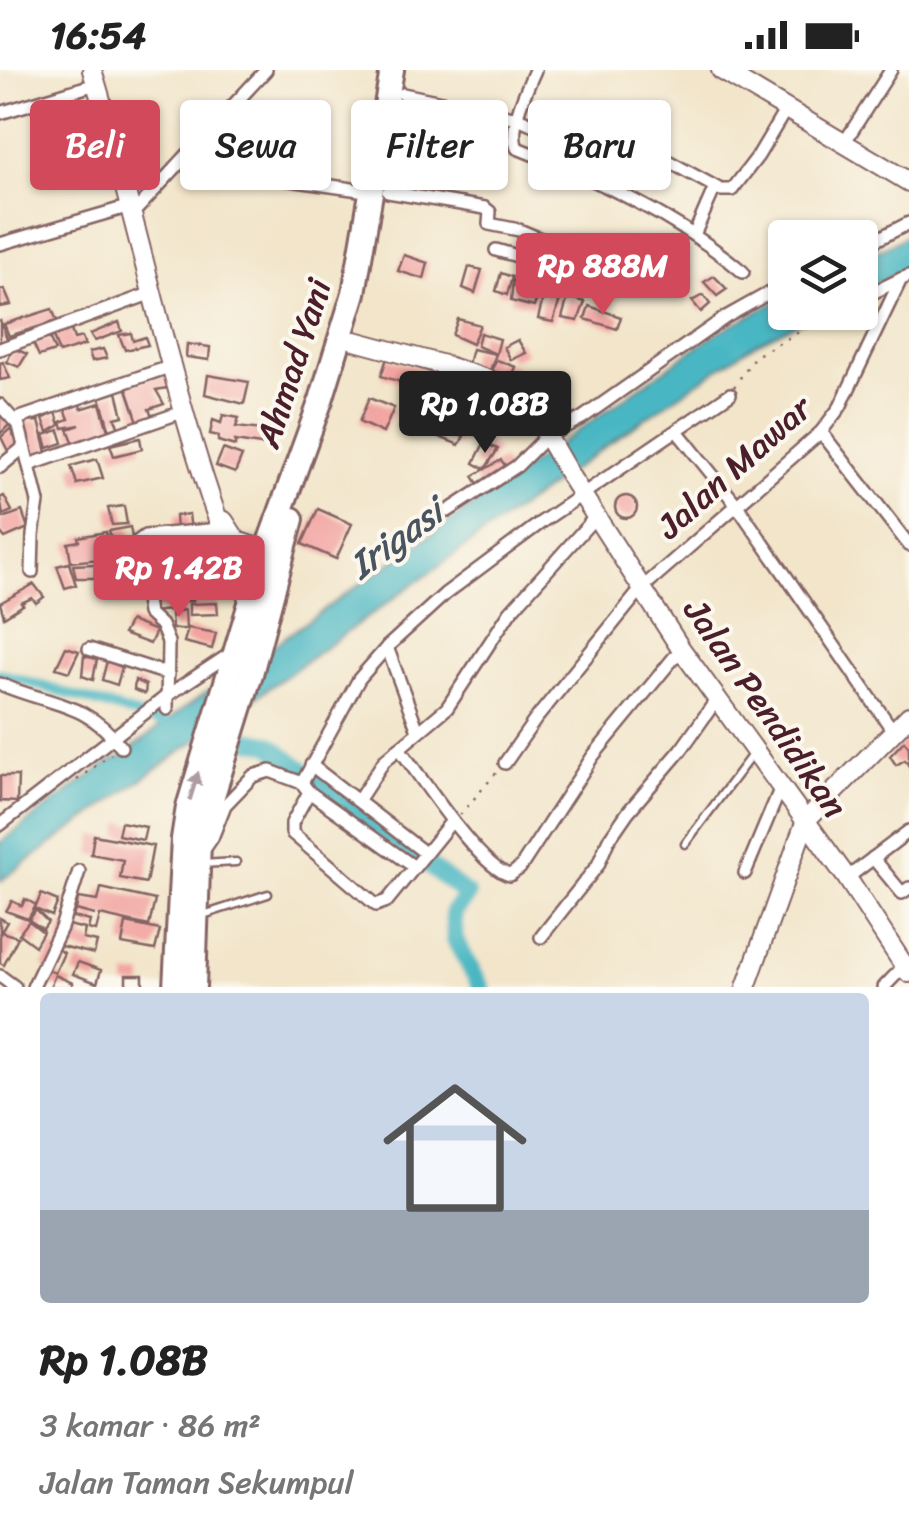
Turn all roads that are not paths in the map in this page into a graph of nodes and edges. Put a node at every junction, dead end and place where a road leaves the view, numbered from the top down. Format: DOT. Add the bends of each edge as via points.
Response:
graph roads {
  1 [pos="266,70"];
  2 [pos="392,70"];
  3 [pos="406,70"];
  4 [pos="534,70"];
  5 [pos="721,70"];
  6 [pos="891,70"];
  7 [pos="97,76"];
  8 [pos="404,94"];
  9 [pos="786,109"];
  10 [pos="0,113"];
  11 [pos="518,118"];
  12 [pos="528,123"];
  13 [pos="844,143"];
  14 [pos="528,153"];
  15 [pos="671,163"];
  16 [pos="909,182"];
  17 [pos="331,185"];
  18 [pos="715,187"];
  19 [pos="612,190"];
  20 [pos="381,192"];
  21 [pos="133,208"];
  22 [pos="909,224"];
  23 [pos="694,235"];
  24 [pos="878,239"];
  25 [pos="0,244"];
  26 [pos="496,250"];
  27 [pos="743,272"];
  28 [pos="905,278"];
  29 [pos="618,287"];
  30 [pos="633,290"];
  31 [pos="878,291"];
  32 [pos="156,293"];
  33 [pos="768,294"];
  34 [pos="355,342"];
  35 [pos="0,349"];
  36 [pos="174,358"];
  37 [pos="730,394"];
  38 [pos="0,405"];
  39 [pos="189,410"];
  40 [pos="14,420"];
  41 [pos="677,431"];
  42 [pos="821,432"];
  43 [pos="315,435"];
  44 [pos="548,441"];
  45 [pos="24,447"];
  46 [pos="306,460"];
  47 [pos="29,465"];
  48 [pos="0,466"];
  49 [pos="577,486"];
  50 [pos="736,504"];
  51 [pos="448,512"];
  52 [pos="597,515"];
  53 [pos="225,532"];
  54 [pos="909,545"];
  55 [pos="266,551"];
  56 [pos="32,572"];
  57 [pos="642,588"];
  58 [pos="250,603"];
  59 [pos="387,648"];
  60 [pos="88,649"];
  61 [pos="681,649"];
  62 [pos="238,665"];
  63 [pos="168,674"];
  64 [pos="0,684"];
  65 [pos="168,694"];
  66 [pos="717,699"];
  67 [pos="167,709"];
  68 [pos="909,716"];
  69 [pos="418,731"];
  70 [pos="894,732"];
  71 [pos="117,742"];
  72 [pos="218,745"];
  73 [pos="399,748"];
  74 [pos="755,751"];
  75 [pos="505,764"];
  76 [pos="307,777"];
  77 [pos="782,787"];
  78 [pos="358,801"];
  79 [pos="806,820"];
  80 [pos="453,822"];
  81 [pos="0,825"];
  82 [pos="909,831"];
  83 [pos="685,844"];
  84 [pos="873,858"];
  85 [pos="420,859"];
  86 [pos="196,861"];
  87 [pos="236,862"];
  88 [pos="79,871"];
  89 [pos="745,873"];
  90 [pos="847,878"];
  91 [pos="909,888"];
  92 [pos="268,894"];
  93 [pos="194,918"];
  94 [pos="541,937"];
  95 [pos="907,967"];
  96 [pos="1,980"];
  97 [pos="15,987"];
  98 [pos="34,987"];
  99 [pos="175,987"];
  100 [pos="194,987"];
  101 [pos="746,987"];
  102 [pos="884,987"];
  1 -- 21 [label="street"];
  2 -- 20 [label="highway, Ahmad Yani"];
  3 -- 8 [label="highway"];
  4 -- 11 [label="street"];
  5 -- 9 [label="street"];
  6 -- 13 [label="street"];
  7 -- 10 [label="street"];
  7 -- 21 [label="street"];
  8 -- 11 [label="street"];
  8 -- 20 [label="highway"];
  9 -- 13 [label="street"];
  9 -- 18 [label="street" via="738,187"];
  11 -- 12 [label="street"];
  11 -- 14 [label="street" via="513,141"];
  13 -- 16 [label="street"];
  15 -- 18 [label="street"];
  17 -- 20 [label="street"];
  18 -- 23 [label="street"];
  19 -- 23 [label="street"];
  20 -- 29 [label="street" via="484,208 492,226 618,264"];
  20 -- 34 [label="highway" via="372,278"];
  20 -- 43 [label="highway, Ahmad Yani"];
  21 -- 25 [label="street"];
  21 -- 32 [label="street"];
  22 -- 24 [label="street"];
  23 -- 27 [label="street"];
  26 -- 29 [label="street"];
  28 -- 31 [label="street"];
  28 -- 42 [label="street, Jalan Mawar" via="840,408"];
  29 -- 30 [label="street"];
  32 -- 35 [label="street"];
  32 -- 36 [label="street"];
  33 -- 44 [label="street"];
  34 -- 43 [label="highway"];
  34 -- 44 [label="street, Jalan Pendidikan" via="501,384 535,415"];
  36 -- 39 [label="street"];
  36 -- 40 [label="street"];
  37 -- 41 [label="street"];
  38 -- 40 [label="street"];
  39 -- 47 [label="street"];
  39 -- 53 [label="street"];
  40 -- 45 [label="street"];
  41 -- 49 [label="street"];
  41 -- 50 [label="street"];
  42 -- 50 [label="street, Jalan Mawar"];
  42 -- 54 [label="street"];
  43 -- 46 [label="highway, Ahmad Yani"];
  44 -- 49 [label="street, Jalan Pendidikan"];
  44 -- 51 [label="street"];
  45 -- 47 [label="street"];
  45 -- 48 [label="street"];
  46 -- 55 [label="highway, Ahmad Yani"];
  46 -- 62 [label="highway"];
  47 -- 56 [label="street" via="38,502"];
  49 -- 52 [label="street, Jalan Pendidikan"];
  49 -- 59 [label="street"];
  50 -- 57 [label="street, Jalan Mawar"];
  50 -- 70 [label="street"];
  52 -- 57 [label="street, Jalan Pendidikan"];
  52 -- 69 [label="street" via="510,612 447,708"];
  53 -- 55 [label="street"];
  53 -- 58 [label="street"];
  53 -- 63 [label="street" via="145,536 137,542 148,613 168,642"];
  55 -- 58 [label="highway, Ahmad Yani"];
  57 -- 61 [label="street, Jalan Pendidikan"];
  57 -- 75 [label="street, Jalan Mawar"];
  58 -- 62 [label="highway, Ahmad Yani"];
  59 -- 69 [label="street"];
  59 -- 76 [label="street" via="359,680"];
  60 -- 63 [label="street"];
  61 -- 66 [label="street, Jalan Pendidikan"];
  61 -- 80 [label="street" via="592,756 520,868 505,875"];
  62 -- 65 [label="street"];
  62 -- 72 [label="highway"];
  63 -- 65 [label="street"];
  64 -- 71 [label="street" via="87,714"];
  65 -- 67 [label="street"];
  65 -- 71 [label="street"];
  66 -- 74 [label="street, Jalan Pendidikan"];
  66 -- 94 [label="street"];
  68 -- 70 [label="street"];
  69 -- 73 [label="street"];
  70 -- 79 [label="street"];
  71 -- 81 [label="street"];
  72 -- 86 [label="highway"];
  99 -- 72 [label="highway, one-way" via="185,821"];
  73 -- 78 [label="street"];
  73 -- 80 [label="street"];
  74 -- 77 [label="street, Jalan Pendidikan"];
  74 -- 83 [label="lane"];
  76 -- 78 [label="street"];
  76 -- 85 [label="street"];
  76 -- 85 [label="street" via="292,833 370,902 387,901"];
  76 -- 86 [label="street" via="270,771 254,776 225,805"];
  77 -- 79 [label="street, Jalan Pendidikan"];
  77 -- 89 [label="street"];
  78 -- 85 [label="street"];
  79 -- 90 [label="street, Jalan Pendidikan"];
  79 -- 101 [label="street"];
  80 -- 85 [label="street"];
  82 -- 84 [label="street"];
  84 -- 90 [label="street"];
  84 -- 91 [label="street" via="902,893"];
  86 -- 87 [label="lane"];
  86 -- 93 [label="highway"];
  88 -- 98 [label="street"];
  90 -- 95 [label="street, Jalan Pendidikan"];
  92 -- 93 [label="lane"];
  93 -- 100 [label="highway"];
  95 -- 102 [label="street"];
  96 -- 97 [label="street"];
}
